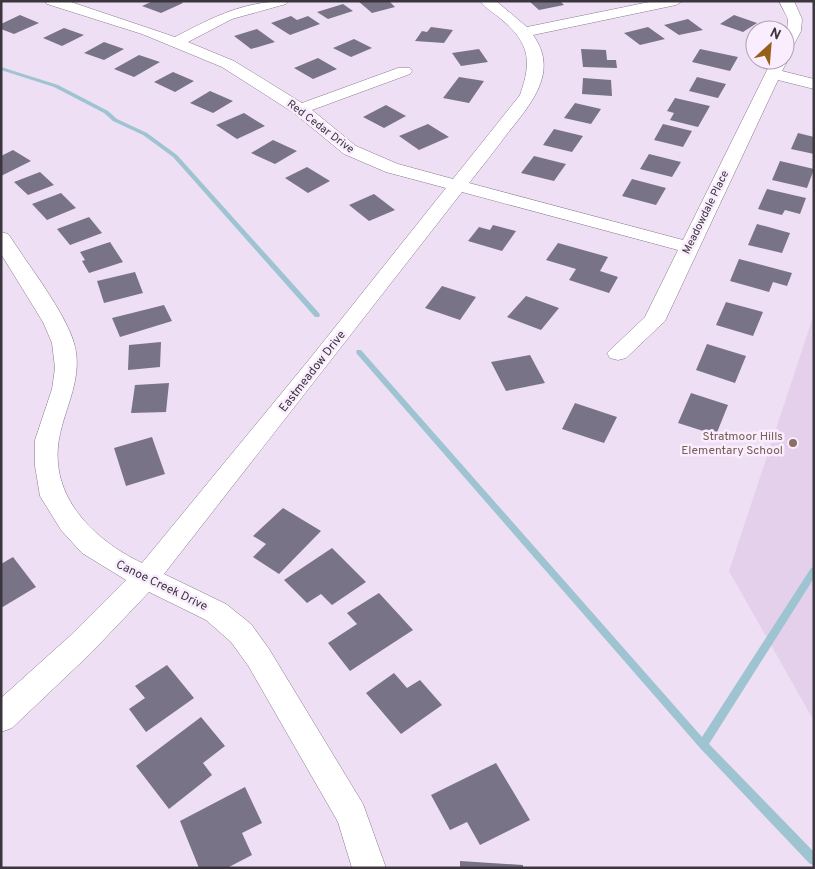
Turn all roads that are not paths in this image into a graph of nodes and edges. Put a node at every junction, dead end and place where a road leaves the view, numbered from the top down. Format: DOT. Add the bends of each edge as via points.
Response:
graph roads {
  1 [pos="52,1"];
  2 [pos="281,1"];
  3 [pos="487,1"];
  4 [pos="676,1"];
  5 [pos="786,1"];
  6 [pos="795,29"];
  7 [pos="525,32"];
  8 [pos="177,42"];
  9 [pos="775,70"];
  10 [pos="783,70"];
  11 [pos="404,71"];
  12 [pos="814,84"];
  13 [pos="300,109"];
  14 [pos="459,185"];
  15 [pos="1,238"];
  16 [pos="688,247"];
  17 [pos="618,354"];
  18 [pos="146,577"];
  19 [pos="1,718"];
  20 [pos="369,868"];
  1 -- 8 [label="street, Red Cedar Drive"];
  2 -- 8 [label="street" via="226,16"];
  3 -- 7 [label="street, Eastmeadow Drive"];
  4 -- 7 [label="street"];
  5 -- 6 [label="street" via="796,15"];
  7 -- 14 [label="street, Eastmeadow Drive" via="537,64 528,96"];
  8 -- 13 [label="street, Red Cedar Drive" via="228,64"];
  9 -- 16 [label="street, Meadowdale Place"];
  10 -- 12 [label="street"];
  11 -- 13 [label="street"];
  13 -- 14 [label="street, Red Cedar Drive" via="350,150 370,160"];
  14 -- 16 [label="street, Red Cedar Drive"];
  14 -- 18 [label="street, Eastmeadow Drive"];
  15 -- 18 [label="street, Canoe Creek Drive" via="54,322 63,343 66,368 63,389 47,440 47,466 53,496 70,523 92,546 117,564"];
  16 -- 17 [label="street, Meadowdale Place" via="654,321"];
  18 -- 19 [label="street, Eastmeadow Drive" via="81,644"];
  18 -- 20 [label="street, Canoe Creek Drive" via="216,612 241,634 259,658 352,815"];
}
